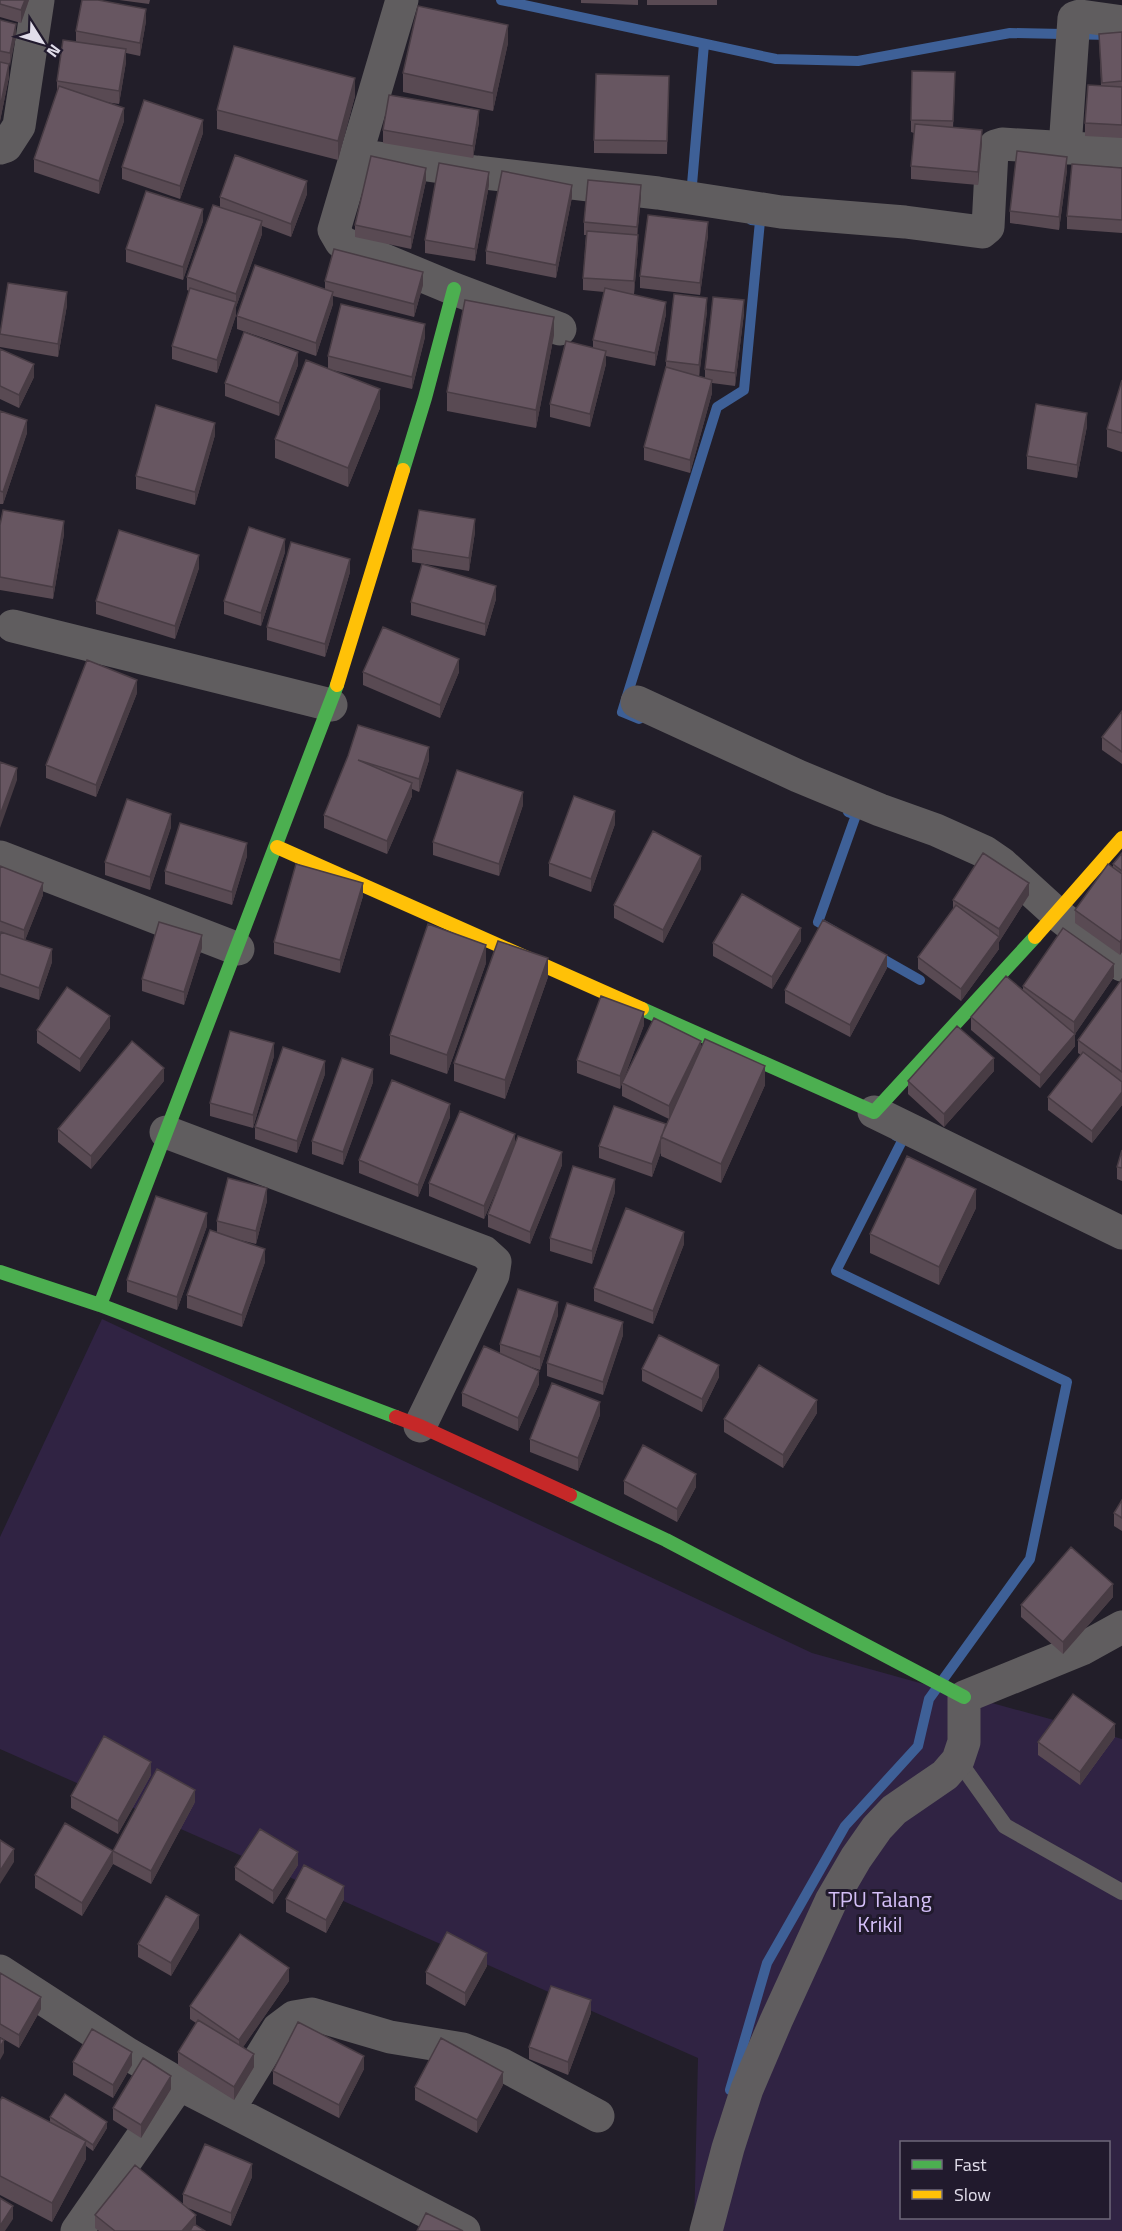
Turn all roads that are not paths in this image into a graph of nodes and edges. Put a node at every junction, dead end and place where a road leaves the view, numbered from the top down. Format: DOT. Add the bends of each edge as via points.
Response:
graph roads {
  1 [pos="38,0"];
  2 [pos="399,7"];
  3 [pos="1122,22"];
  4 [pos="0,148"];
  5 [pos="1065,148"];
  6 [pos="1122,151"];
  7 [pos="357,155"];
  8 [pos="454,289"];
  9 [pos="560,329"];
  10 [pos="13,626"];
  11 [pos="637,702"];
  12 [pos="331,705"];
  13 [pos="1122,838"];
  14 [pos="276,847"];
  15 [pos="0,857"];
  16 [pos="1057,914"];
  17 [pos="238,949"];
  18 [pos="1122,965"];
  19 [pos="874,1112"];
  20 [pos="166,1132"];
  21 [pos="1122,1233"];
  22 [pos="0,1272"];
  23 [pos="100,1305"];
  24 [pos="420,1426"];
  25 [pos="1122,1627"];
  26 [pos="957,1694"];
  27 [pos="958,1760"];
  28 [pos="1122,1892"];
  29 [pos="0,1971"];
  30 [pos="179,2084"];
  31 [pos="229,2109"];
  32 [pos="598,2116"];
  33 [pos="77,2231"];
  34 [pos="464,2231"];
  35 [pos="706,2231"];
  1 -- 4 [label="street" via="19,126 6,146"];
  2 -- 7 [label="street"];
  3 -- 5 [label="street" via="1074,18"];
  5 -- 6 [label="street"];
  5 -- 7 [label="street" via="1002,144 993,147 988,227 982,232 781,212"];
  7 -- 8 [label="street" via="334,230 336,236 341,242"];
  8 -- 9 [label="street"];
  8 -- 12 [label="street" via="422,409"];
  10 -- 12 [label="street"];
  11 -- 16 [label="street" via="798,776 967,843 1001,864"];
  12 -- 14 [label="street"];
  13 -- 16 [label="street"];
  14 -- 17 [label="street"];
  14 -- 19 [label="street"];
  15 -- 17 [label="street"];
  16 -- 18 [label="street"];
  16 -- 19 [label="street"];
  17 -- 20 [label="street"];
  19 -- 21 [label="street"];
  20 -- 23 [label="street"];
  20 -- 24 [label="street" via="484,1252 495,1262 493,1275"];
  22 -- 23 [label="street"];
  23 -- 24 [label="street"];
  24 -- 26 [label="street" via="666,1540"];
  25 -- 26 [label="street" via="1082,1649"];
  26 -- 27 [label="street" via="963,1742"];
  27 -- 28 [label="lane" via="1005,1827"];
  27 -- 35 [label="street" via="945,1775 894,1810 877,1827 831,1901 747,2089"];
  29 -- 30 [label="street"];
  30 -- 31 [label="street"];
  30 -- 33 [label="street"];
  31 -- 32 [label="street" via="278,2029 294,2017 312,2014 390,2037 463,2049 501,2064"];
  31 -- 34 [label="street"];
}
